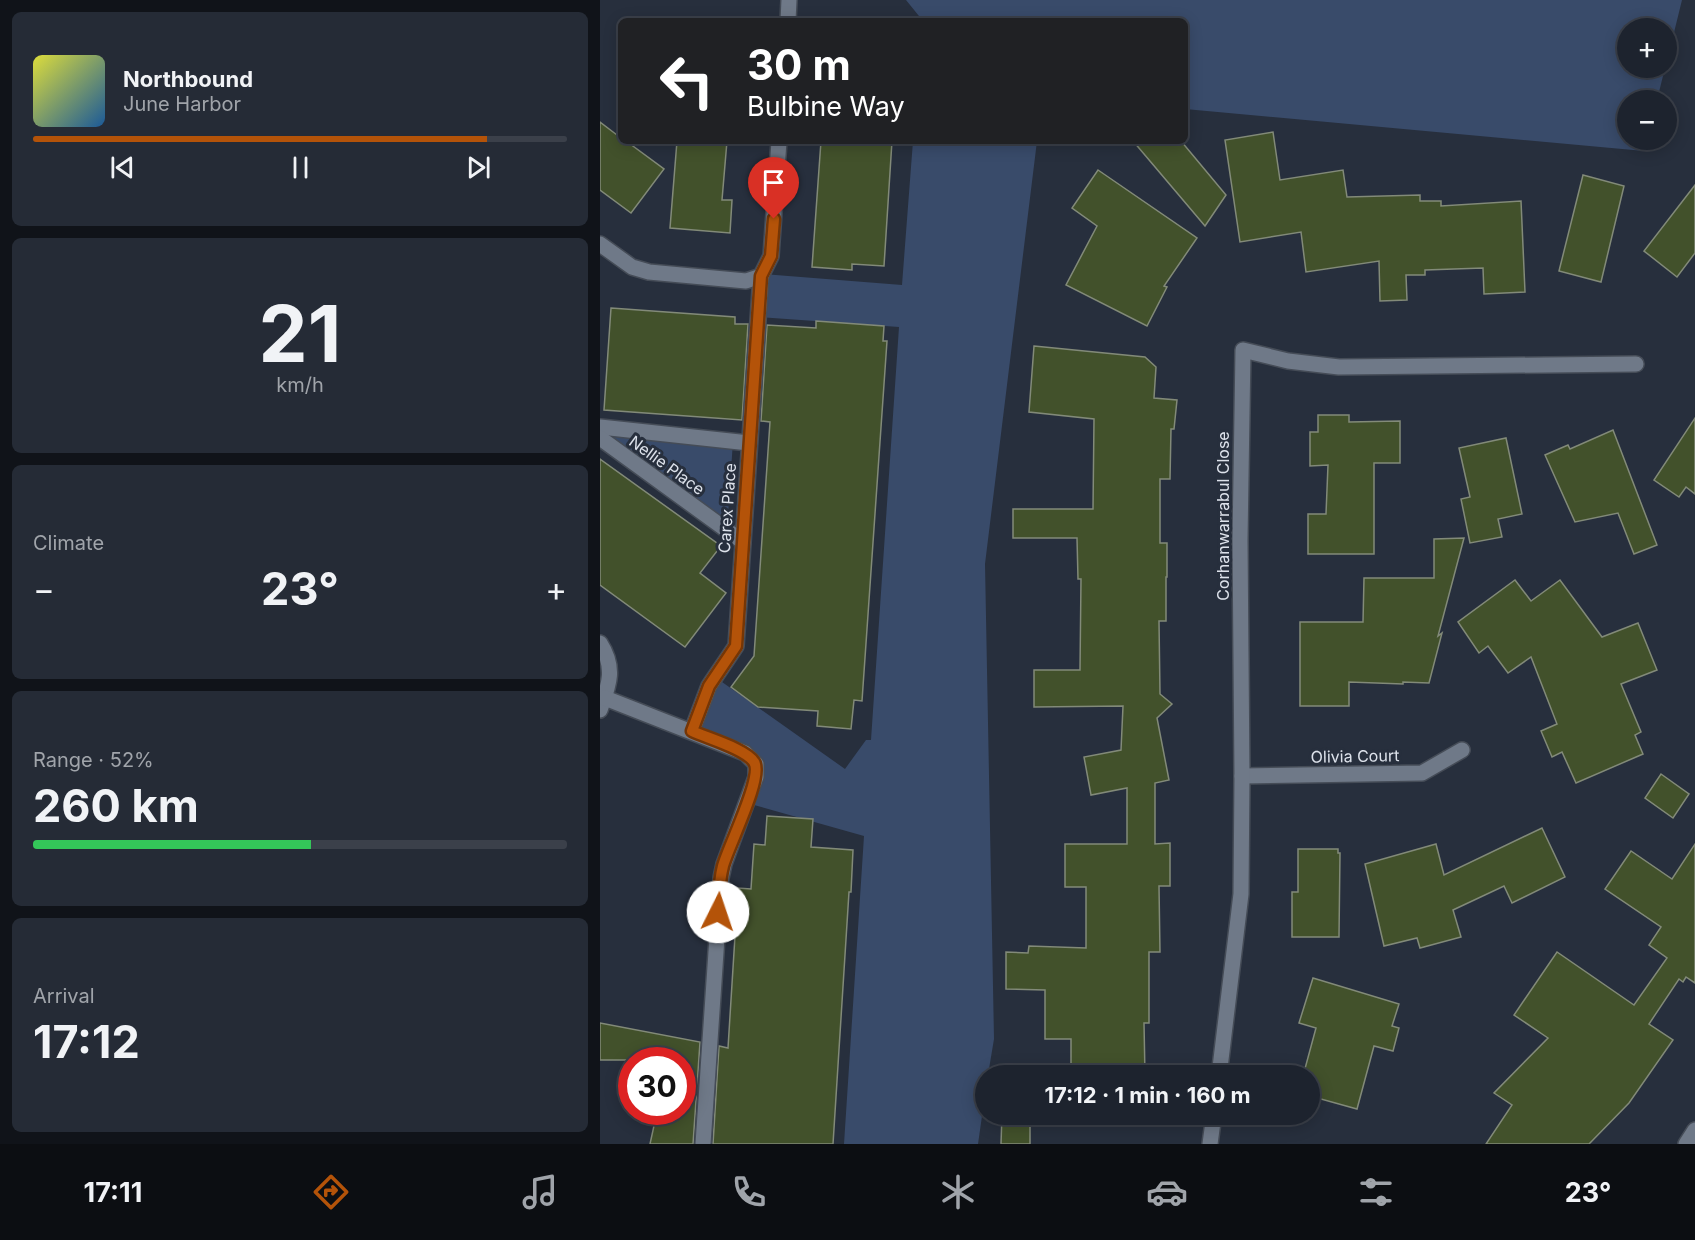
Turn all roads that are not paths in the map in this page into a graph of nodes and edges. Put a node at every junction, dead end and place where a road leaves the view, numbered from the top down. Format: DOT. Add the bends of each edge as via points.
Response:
graph roads {
  1 [pos="789,0"];
  2 [pos="788,18"];
  3 [pos="779,144"];
  4 [pos="600,244"];
  5 [pos="761,276"];
  6 [pos="1636,364"];
  7 [pos="600,427"];
  8 [pos="600,438"];
  9 [pos="749,443"];
  10 [pos="743,542"];
  11 [pos="600,643"];
  12 [pos="602,704"];
  13 [pos="692,731"];
  14 [pos="1462,750"];
  15 [pos="1242,776"];
  16 [pos="1220,1065"];
  17 [pos="1213,1125"];
  18 [pos="1695,1131"];
  19 [pos="703,1144"];
  20 [pos="1210,1144"];
  21 [pos="1686,1144"];
  1 -- 2 [label="street"];
  3 -- 5 [label="street, Carex Place" via="771,256"];
  4 -- 5 [label="street" via="632,267 649,272 746,281"];
  5 -- 9 [label="street, Carex Place"];
  6 -- 15 [label="street, Corhanwarrabul Close" via="1339,367 1243,350"];
  7 -- 9 [label="street, Nellie Place"];
  8 -- 10 [label="street, Nellie Place"];
  9 -- 10 [label="street, Carex Place"];
  10 -- 13 [label="street, Carex Place" via="736,646 709,686"];
  11 -- 12 [label="street" via="610,665 610,680"];
  12 -- 13 [label="street"];
  13 -- 19 [label="street" via="745,753 757,769 721,878"];
  14 -- 15 [label="street, Olivia Court" via="1422,773"];
  15 -- 16 [label="street, Corhanwarrabul Close" via="1241,894"];
  17 -- 20 [label="street"];
  18 -- 21 [label="street"];
}
